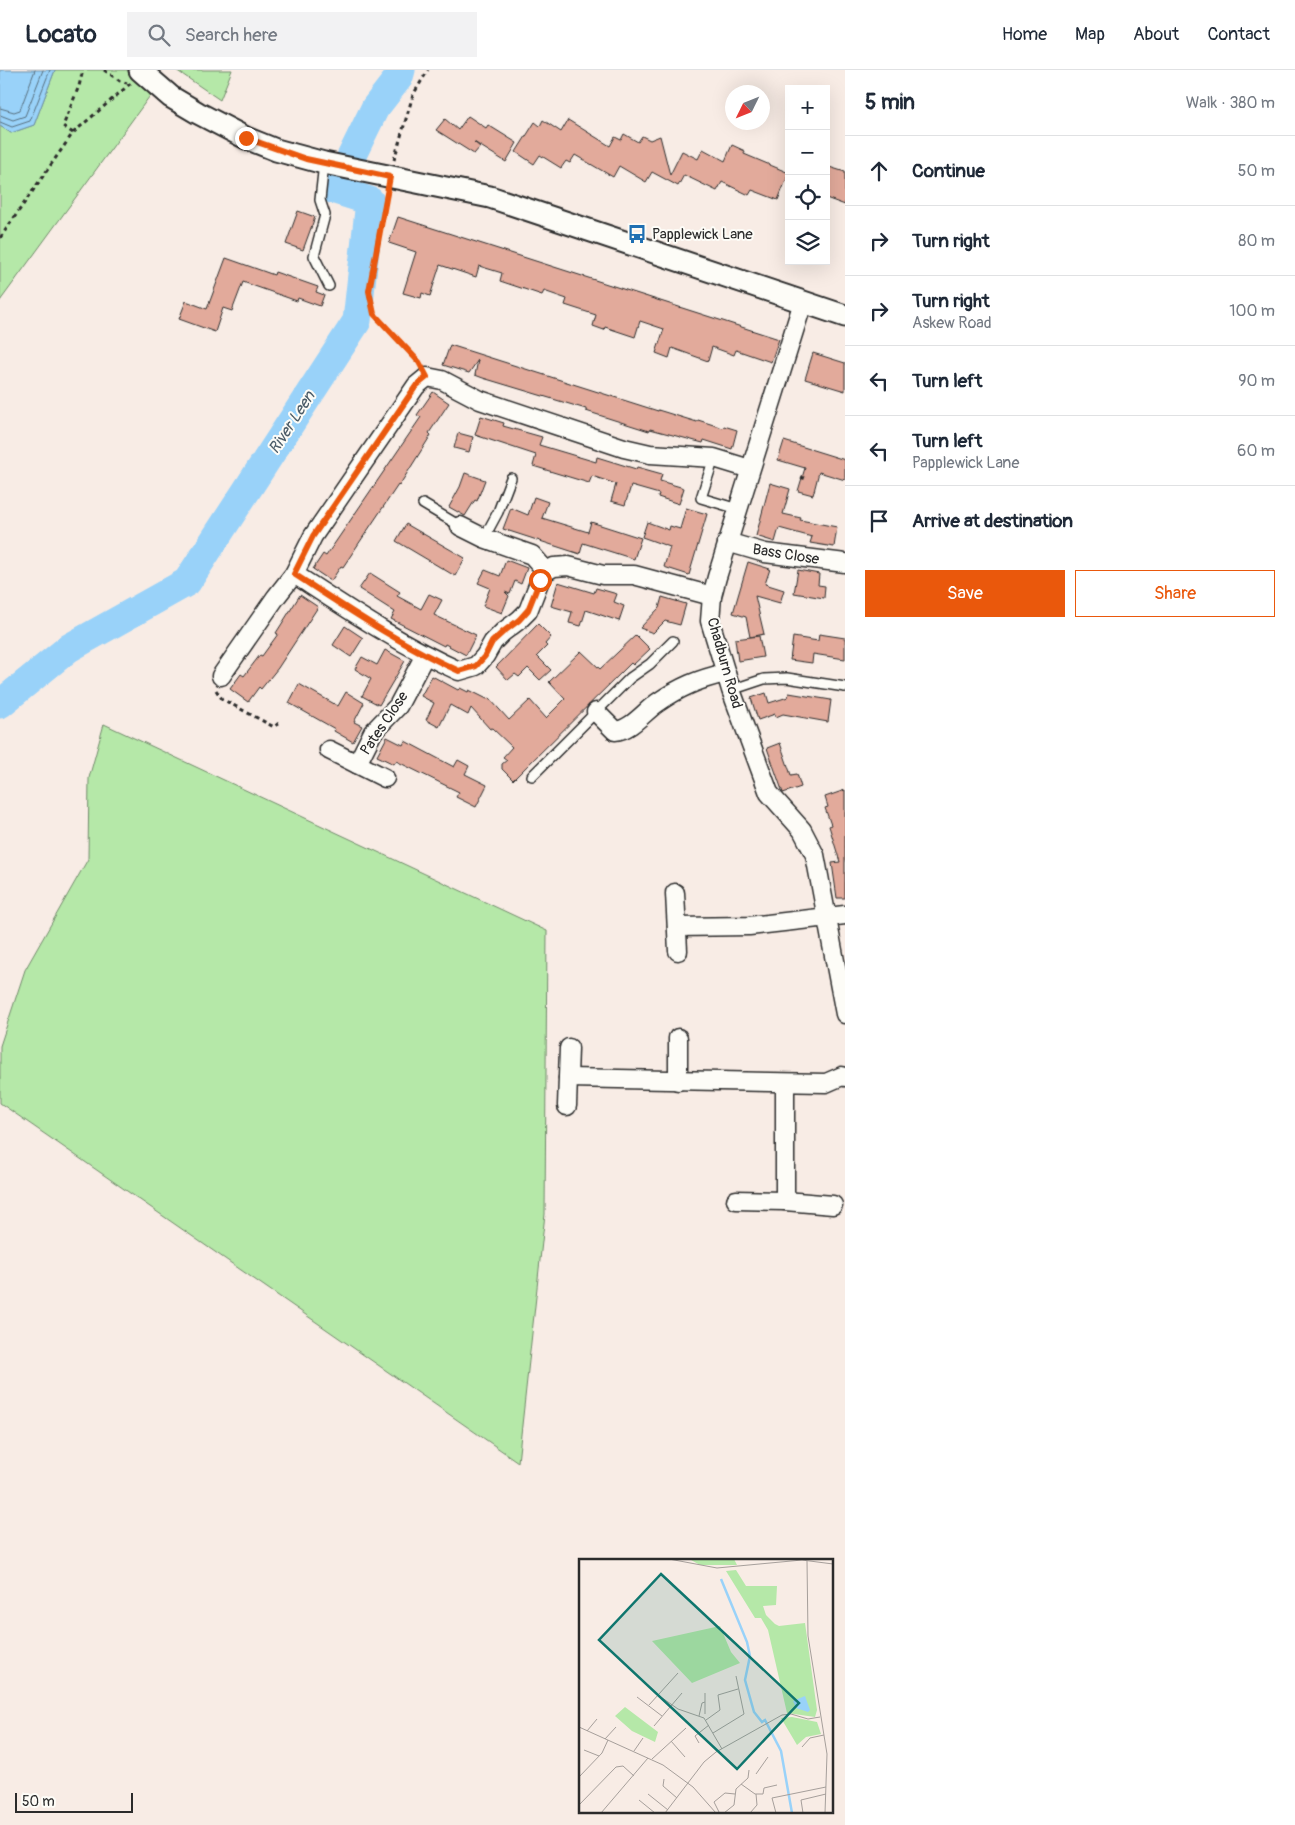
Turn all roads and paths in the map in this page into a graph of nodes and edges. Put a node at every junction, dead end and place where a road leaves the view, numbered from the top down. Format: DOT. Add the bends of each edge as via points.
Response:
graph roads {
  1 [pos="83,70"];
  2 [pos="104,70"];
  3 [pos="428,70"];
  4 [pos="142,73"];
  5 [pos="120,81"];
  6 [pos="73,133"];
  7 [pos="324,163"];
  8 [pos="390,177"];
  9 [pos="0,238"];
  10 [pos="329,286"];
  11 [pos="803,302"];
  12 [pos="845,316"];
  13 [pos="427,377"];
  14 [pos="714,458"];
  15 [pos="750,469"];
  16 [pos="802,477"];
  17 [pos="511,478"];
  18 [pos="806,479"];
  19 [pos="423,504"];
  20 [pos="738,509"];
  21 [pos="460,526"];
  22 [pos="484,538"];
  23 [pos="728,542"];
  24 [pos="845,563"];
  25 [pos="546,571"];
  26 [pos="294,574"];
  27 [pos="712,596"];
  28 [pos="673,642"];
  29 [pos="425,655"];
  30 [pos="221,676"];
  31 [pos="728,681"];
  32 [pos="845,687"];
  33 [pos="596,712"];
  34 [pos="280,722"];
  35 [pos="329,750"];
  36 [pos="357,764"];
  37 [pos="532,776"];
  38 [pos="385,778"];
  39 [pos="675,893"];
  40 [pos="836,916"];
  41 [pos="677,927"];
  42 [pos="678,951"];
  43 [pos="845,1014"];
  44 [pos="678,1038"];
  45 [pos="569,1048"];
  46 [pos="844,1074"];
  47 [pos="568,1078"];
  48 [pos="678,1081"];
  49 [pos="785,1084"];
  50 [pos="567,1106"];
  51 [pos="736,1200"];
  52 [pos="785,1201"];
  53 [pos="833,1205"];
  1 -- 6 [label="path" via="63,126"];
  2 -- 5 [label="path"];
  3 -- 8 [label="path" via="412,95"];
  4 -- 6 [label="path"];
  4 -- 7 [label="street" via="171,97 246,138"];
  6 -- 9 [label="path"];
  7 -- 8 [label="street"];
  7 -- 10 [label="lane" via="320,200 325,215 314,256"];
  8 -- 11 [label="street" via="490,197"];
  8 -- 13 [label="path" via="369,291 374,314 419,362"];
  11 -- 12 [label="street"];
  11 -- 15 [label="street, Chadburn Road"];
  13 -- 14 [label="street" via="442,380 480,400 624,448 650,454"];
  13 -- 26 [label="street" via="416,386 313,536"];
  14 -- 15 [label="street"];
  14 -- 20 [label="lane" via="702,498"];
  15 -- 20 [label="street, Chadburn Road"];
  16 -- 18 [label="path"];
  17 -- 22 [label="lane"];
  19 -- 21 [label="lane"];
  20 -- 23 [label="street, Chadburn Road"];
  21 -- 22 [label="street"];
  22 -- 25 [label="street" via="532,555"];
  23 -- 24 [label="street, Bass Close" via="766,553"];
  23 -- 27 [label="street, Chadburn Road"];
  25 -- 27 [label="street" via="568,566 603,575 634,574"];
  25 -- 29 [label="street" via="528,610 492,642 476,666 459,671"];
  26 -- 29 [label="street"];
  26 -- 30 [label="street"];
  27 -- 31 [label="street, Chadburn Road" via="710,621"];
  28 -- 33 [label="lane"];
  29 -- 36 [label="street, Pates Close" via="398,706 373,732"];
  30 -- 34 [label="path" via="214,674 214,688 222,699 274,727"];
  31 -- 32 [label="lane" via="788,678"];
  31 -- 33 [label="street" via="703,678 684,686 623,730 615,731"];
  31 -- 40 [label="street, Chadburn Road" via="769,793 802,830 815,855"];
  33 -- 37 [label="lane"];
  35 -- 36 [label="street"];
  36 -- 38 [label="street"];
  39 -- 41 [label="street"];
  40 -- 41 [label="street" via="748,926"];
  40 -- 43 [label="street, Chadburn Road"];
  41 -- 42 [label="street"];
  44 -- 48 [label="street"];
  45 -- 47 [label="street"];
  46 -- 49 [label="street" via="826,1083"];
  47 -- 48 [label="street"];
  47 -- 50 [label="street"];
  48 -- 49 [label="street"];
  49 -- 52 [label="street"];
  51 -- 52 [label="street"];
  52 -- 53 [label="street"];
}
